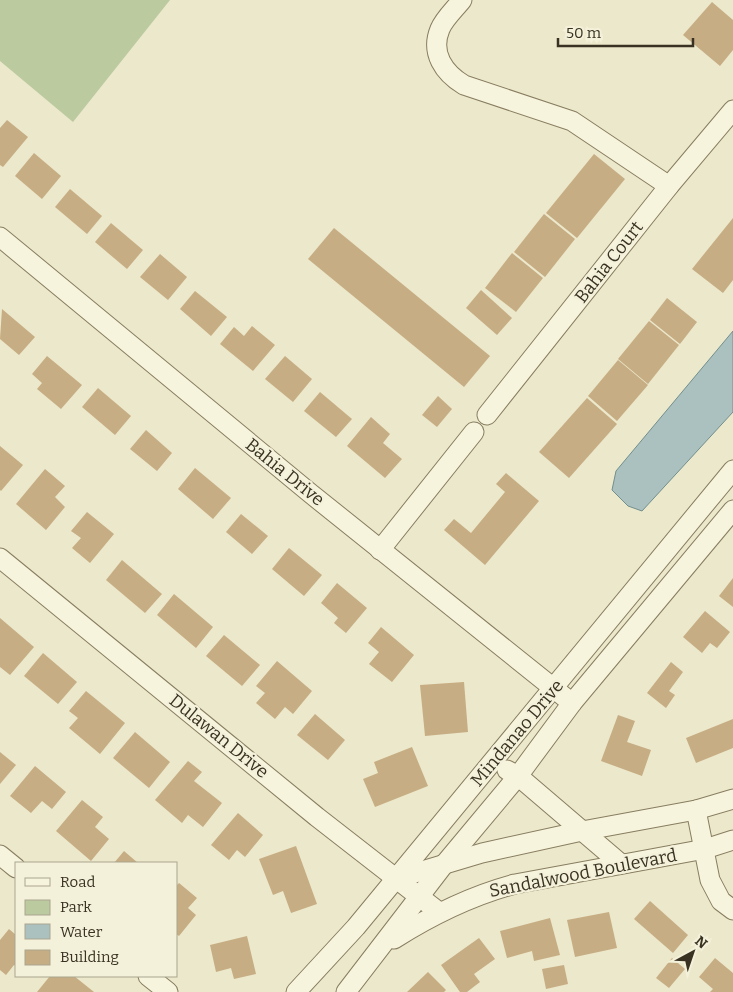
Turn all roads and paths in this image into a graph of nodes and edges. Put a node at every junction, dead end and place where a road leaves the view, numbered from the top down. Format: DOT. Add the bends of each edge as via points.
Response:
graph roads {
  1 [pos="462,0"];
  2 [pos="733,110"];
  3 [pos="669,186"];
  4 [pos="0,237"];
  5 [pos="487,415"];
  6 [pos="474,432"];
  7 [pos="733,470"];
  8 [pos="733,510"];
  9 [pos="380,550"];
  10 [pos="0,558"];
  11 [pos="554,688"];
  12 [pos="572,703"];
  13 [pos="493,762"];
  14 [pos="518,776"];
  15 [pos="733,799"];
  16 [pos="696,810"];
  17 [pos="582,831"];
  18 [pos="733,840"];
  19 [pos="705,849"];
  20 [pos="0,855"];
  21 [pos="621,864"];
  22 [pos="442,866"];
  23 [pos="15,867"];
  24 [pos="395,879"];
  25 [pos="420,898"];
  26 [pos="733,910"];
  27 [pos="439,912"];
  28 [pos="384,945"];
  29 [pos="149,977"];
  30 [pos="168,992"];
  31 [pos="296,992"];
  32 [pos="346,992"];
  1 -- 3 [label="street" via="440,29 436,51 449,76 464,85 572,121"];
  2 -- 3 [label="street, Bahia Court"];
  3 -- 5 [label="street, Bahia Court"];
  4 -- 9 [label="street, Bahia Drive"];
  6 -- 9 [label="street"];
  7 -- 11 [label="street, Mindanao Drive"];
  8 -- 12 [label="street, Mindanao Drive"];
  9 -- 11 [label="street, Bahia Drive"];
  10 -- 24 [label="street, Dulawan Drive"];
  11 -- 12 [label="street, Bahia Drive"];
  11 -- 13 [label="street, Mindanao Drive"];
  12 -- 14 [label="street, Mindanao Drive"];
  13 -- 14 [label="street"];
  13 -- 24 [label="street, Mindanao Drive"];
  14 -- 17 [label="street"];
  14 -- 22 [label="street, Mindanao Drive"];
  15 -- 16 [label="street"];
  16 -- 17 [label="street"];
  16 -- 19 [label="street"];
  17 -- 21 [label="street"];
  17 -- 22 [label="street" via="482,853"];
  18 -- 19 [label="street, Sandalwood Boulevard"];
  19 -- 21 [label="street, Sandalwood Boulevard"];
  19 -- 26 [label="street" via="715,892"];
  20 -- 23 [label="street"];
  21 -- 27 [label="street, Sandalwood Boulevard" via="484,892"];
  22 -- 24 [label="street"];
  22 -- 25 [label="street, Mindanao Drive"];
  24 -- 25 [label="street, Dulawan Drive"];
  24 -- 31 [label="street, Mindanao Drive"];
  25 -- 27 [label="street, Dulawan Drive"];
  25 -- 28 [label="street, Mindanao Drive"];
  27 -- 28 [label="street, Sandalwood Boulevard"];
  28 -- 32 [label="street, Mindanao Drive"];
  29 -- 30 [label="street"];
}
